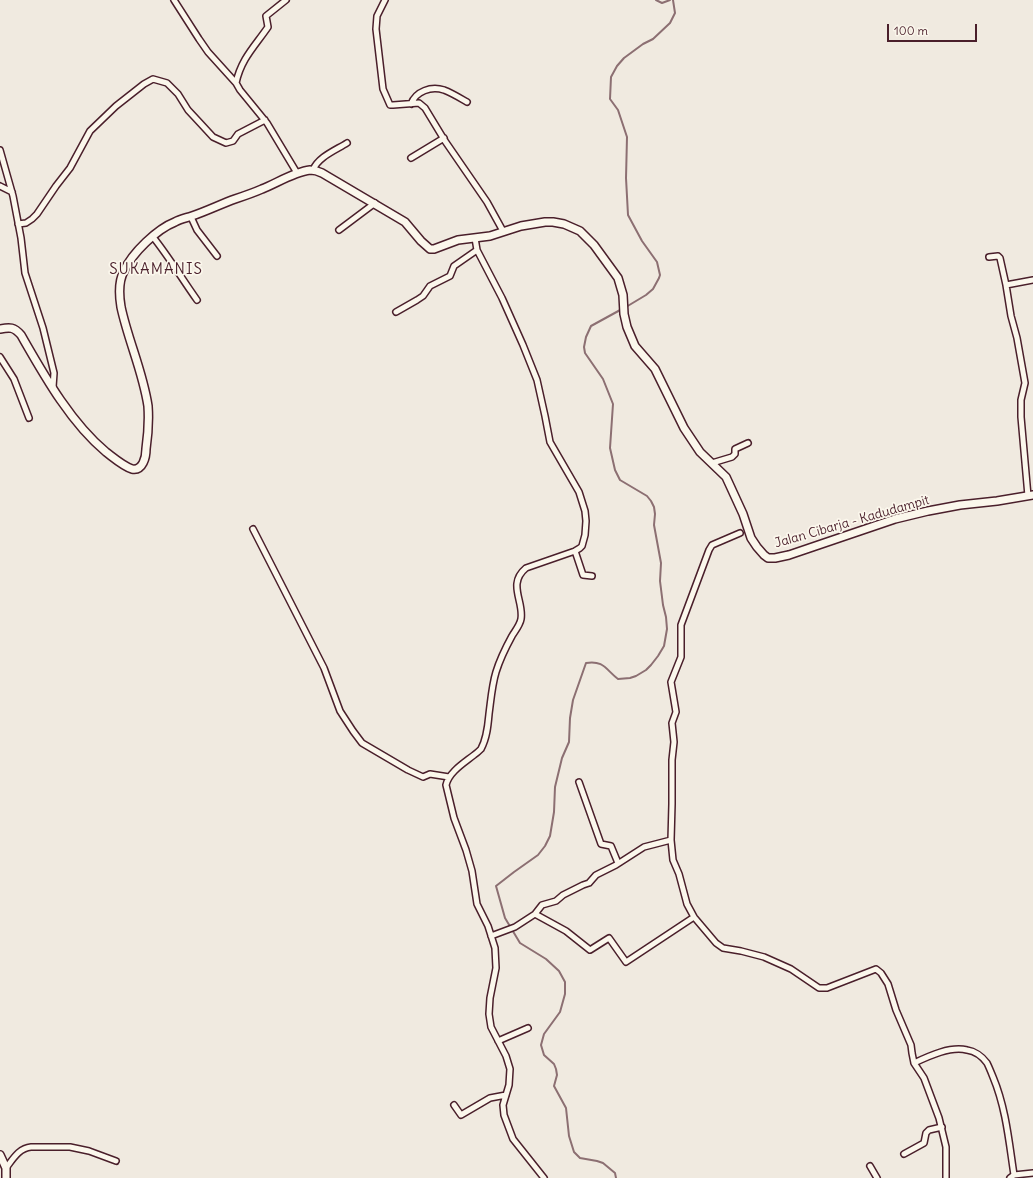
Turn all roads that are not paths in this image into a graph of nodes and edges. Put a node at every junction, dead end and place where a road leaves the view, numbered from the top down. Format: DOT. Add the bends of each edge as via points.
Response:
graph roads {
  1 [pos="174,0"];
  2 [pos="286,0"];
  3 [pos="385,0"];
  4 [pos="236,83"];
  5 [pos="468,102"];
  6 [pos="411,104"];
  7 [pos="265,120"];
  8 [pos="444,138"];
  9 [pos="347,144"];
  10 [pos="0,150"];
  11 [pos="411,158"];
  12 [pos="313,170"];
  13 [pos="297,173"];
  14 [pos="0,186"];
  15 [pos="12,192"];
  16 [pos="375,203"];
  17 [pos="191,217"];
  18 [pos="18,224"];
  19 [pos="339,230"];
  20 [pos="503,231"];
  21 [pos="153,237"];
  22 [pos="475,238"];
  23 [pos="477,250"];
  24 [pos="217,256"];
  25 [pos="989,257"];
  26 [pos="1033,280"];
  27 [pos="1006,286"];
  28 [pos="197,300"];
  29 [pos="396,312"];
  30 [pos="0,329"];
  31 [pos="0,357"];
  32 [pos="53,387"];
  33 [pos="30,418"];
  34 [pos="748,443"];
  35 [pos="712,462"];
  36 [pos="1031,495"];
  37 [pos="253,529"];
  38 [pos="740,533"];
  39 [pos="574,551"];
  40 [pos="592,576"];
  41 [pos="449,778"];
  42 [pos="579,782"];
  43 [pos="671,840"];
  44 [pos="618,863"];
  45 [pos="535,914"];
  46 [pos="694,917"];
  47 [pos="491,936"];
  48 [pos="528,1028"];
  49 [pos="498,1041"];
  50 [pos="914,1063"];
  51 [pos="506,1095"];
  52 [pos="454,1105"];
  53 [pos="942,1127"];
  54 [pos="904,1154"];
  55 [pos="0,1155"];
  56 [pos="116,1161"];
  57 [pos="870,1166"];
  58 [pos="6,1168"];
  59 [pos="1033,1173"];
  60 [pos="1012,1177"];
  61 [pos="6,1178"];
  62 [pos="544,1178"];
  63 [pos="877,1178"];
  64 [pos="946,1178"];
  1 -- 4 [label="street" via="208,52"];
  2 -- 4 [label="street" via="266,16 268,27 253,46 237,76"];
  3 -- 6 [label="street" via="376,16 383,89 390,105"];
  4 -- 7 [label="street"];
  5 -- 6 [label="street" via="442,90 431,90 419,93"];
  6 -- 8 [label="street" via="419,103 425,108"];
  7 -- 13 [label="street"];
  7 -- 18 [label="street" via="238,134 233,142 226,143 214,137 201,124 167,83 153,79 116,106 90,131 70,168 37,214 32,219"];
  8 -- 11 [label="street"];
  8 -- 20 [label="street" via="487,202"];
  9 -- 12 [label="street" via="326,156"];
  10 -- 15 [label="street"];
  12 -- 13 [label="street"];
  12 -- 16 [label="street, Jalan Cibarja - Kadudampit"];
  13 -- 17 [label="street"];
  14 -- 15 [label="street"];
  15 -- 18 [label="street"];
  16 -- 19 [label="street"];
  16 -- 22 [label="street, Jalan Cibarja - Kadudampit" via="405,222 430,249 458,240"];
  17 -- 21 [label="street" via="174,222"];
  17 -- 24 [label="street" via="197,230"];
  18 -- 32 [label="street" via="25,273 54,373"];
  20 -- 22 [label="street, Jalan Cibarja - Kadudampit"];
  20 -- 35 [label="street, Jalan Cibarja - Kadudampit" via="553,222 573,227 594,245 618,278 627,327 635,346 655,369 684,428 700,452"];
  21 -- 28 [label="street"];
  21 -- 32 [label="street" via="130,260 119,284 121,307 148,406 146,457 142,464 137,469 125,466 99,445 64,405"];
  22 -- 23 [label="street"];
  23 -- 29 [label="street" via="454,266 450,276 430,286 423,296"];
  23 -- 39 [label="street" via="537,380 550,442 579,492 585,511 585,535 582,546"];
  25 -- 27 [label="street" via="1000,258"];
  26 -- 27 [label="street"];
  27 -- 36 [label="street" via="1025,383 1021,417"];
  30 -- 32 [label="street" via="10,328 21,335"];
  31 -- 33 [label="street" via="14,380"];
  34 -- 35 [label="street" via="734,449 735,454 732,457"];
  35 -- 36 [label="street, Jalan Cibarja - Kadudampit" via="726,477 751,538 768,558 789,555 915,514"];
  37 -- 41 [label="street" via="324,668 340,711 362,743 408,770 423,776 430,774"];
  38 -- 43 [label="street" via="712,545 681,625 681,657 672,682 676,712 672,723 674,742"];
  39 -- 40 [label="street" via="583,575"];
  39 -- 41 [label="street" via="526,568 520,573 517,586 521,619 496,671 485,738 480,750"];
  41 -- 47 [label="street" via="446,785 449,802 472,871 477,904"];
  42 -- 44 [label="street" via="601,844 611,846"];
  43 -- 44 [label="street" via="644,847"];
  43 -- 46 [label="street" via="673,860 687,904"];
  44 -- 45 [label="street" via="596,875 589,883 556,901 542,905"];
  45 -- 46 [label="street" via="566,931 590,950 609,938 626,962"];
  45 -- 47 [label="street" via="515,928"];
  46 -- 50 [label="street" via="723,948 764,957 791,969 819,988 827,988 878,970 888,984 911,1045"];
  47 -- 49 [label="street" via="496,962 489,1007 490,1021"];
  48 -- 49 [label="street"];
  49 -- 51 [label="street" via="510,1069"];
  50 -- 53 [label="street" via="931,1093"];
  50 -- 60 [label="street" via="934,1054 955,1049 975,1052 987,1063 999,1091"];
  51 -- 52 [label="street" via="490,1098 462,1115"];
  51 -- 62 [label="street" via="503,1109 509,1129 518,1146"];
  53 -- 54 [label="street" via="929,1130 924,1144"];
  53 -- 64 [label="street" via="946,1147"];
  55 -- 58 [label="street"];
  56 -- 58 [label="street" via="70,1147 26,1147 20,1150"];
  57 -- 63 [label="street"];
  58 -- 61 [label="street"];
  59 -- 60 [label="street"];
}
